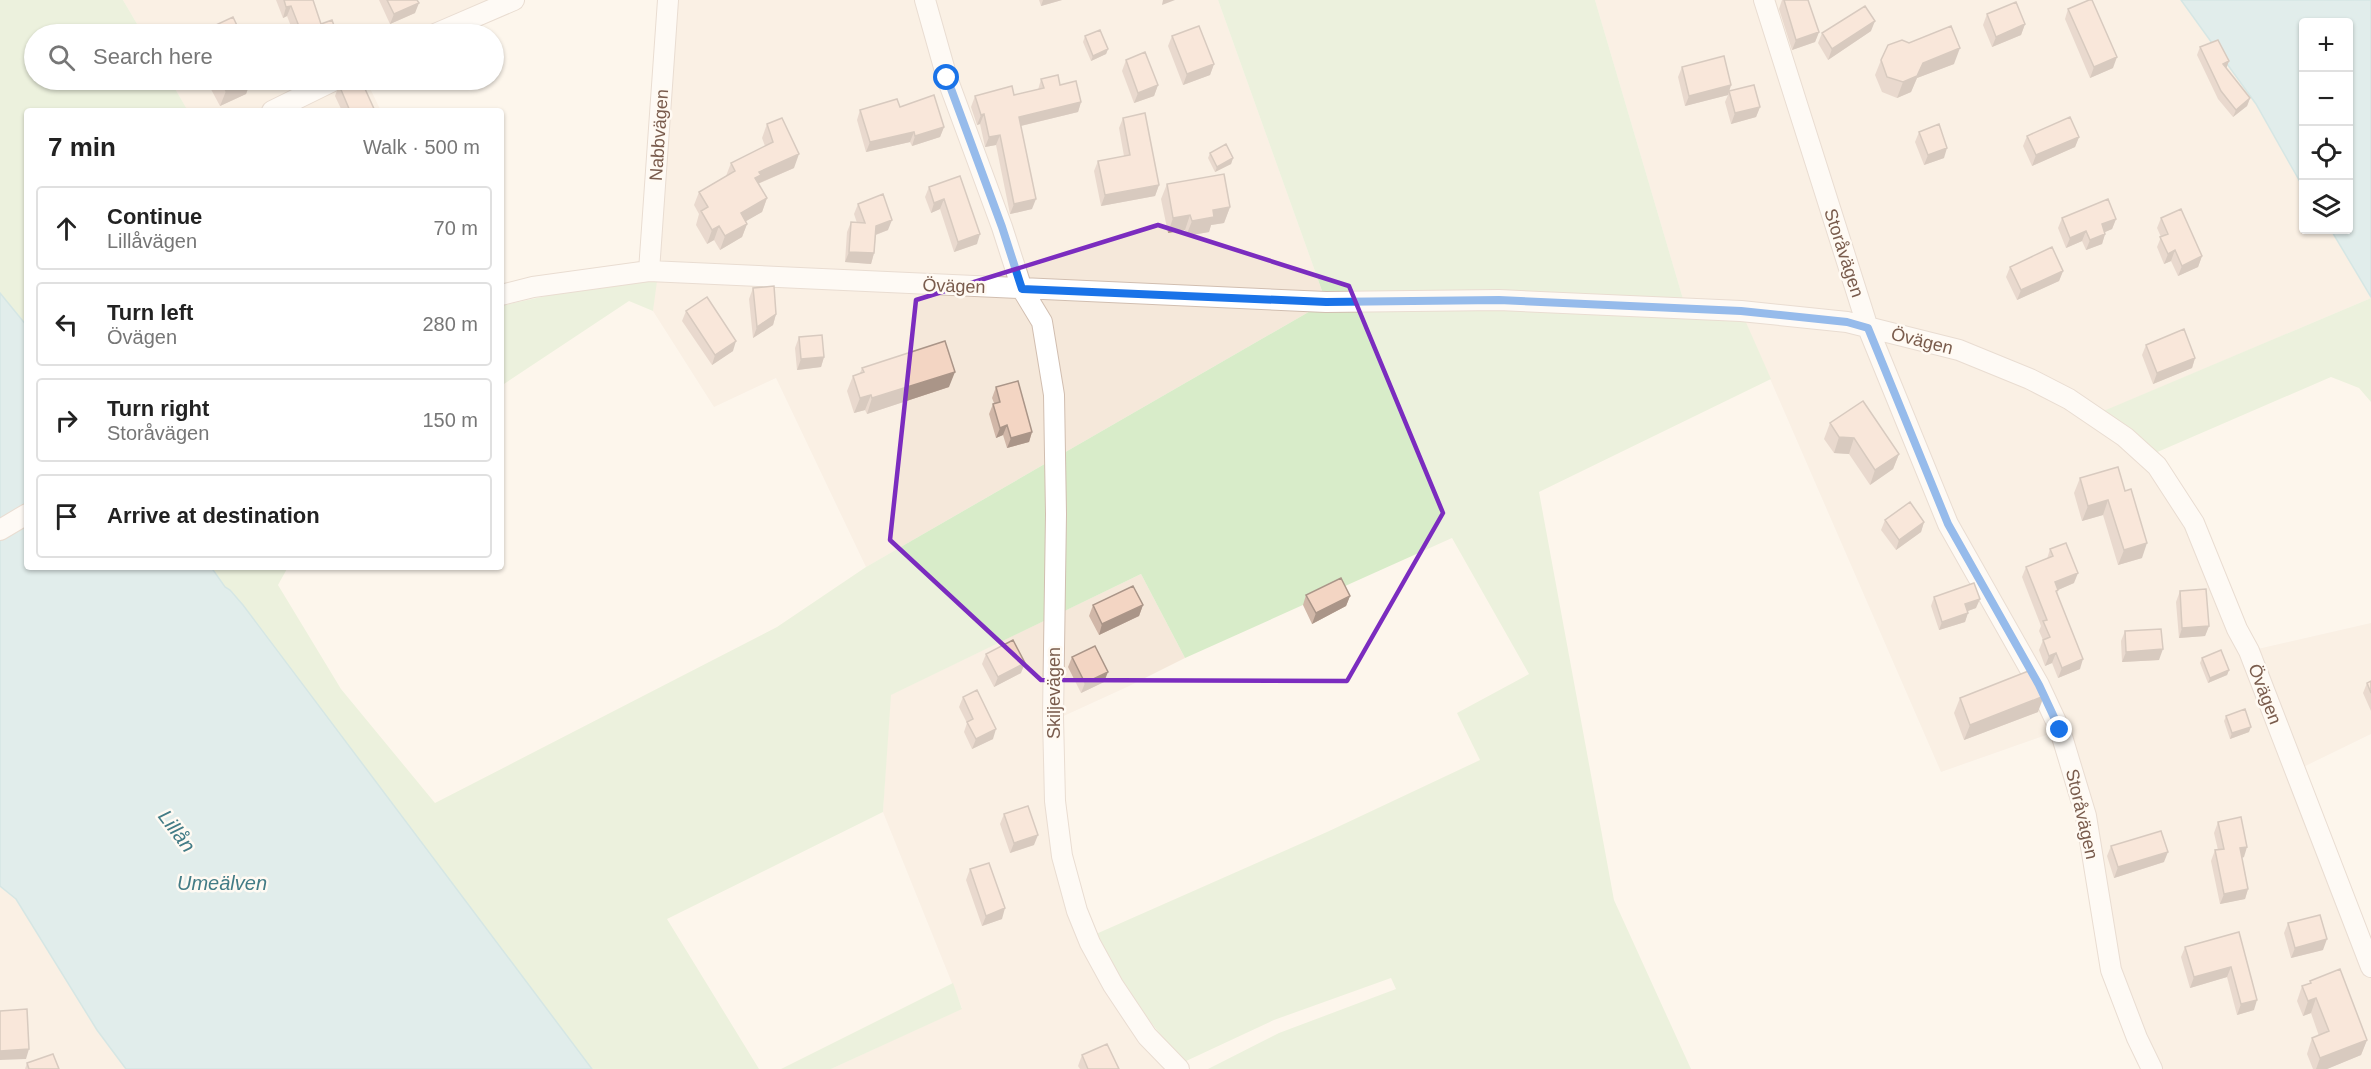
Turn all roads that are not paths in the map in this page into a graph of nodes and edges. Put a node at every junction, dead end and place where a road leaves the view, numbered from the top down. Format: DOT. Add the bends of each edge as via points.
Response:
graph roads {
  1 [pos="514,0"];
  2 [pos="668,0"];
  3 [pos="925,0"];
  4 [pos="1764,0"];
  5 [pos="458,24"];
  6 [pos="315,90"];
  7 [pos="278,108"];
  8 [pos="649,271"];
  9 [pos="1022,289"];
  10 [pos="504,294"];
  11 [pos="1868,328"];
  12 [pos="24,516"];
  13 [pos="0,530"];
  14 [pos="2371,967"];
  15 [pos="1179,1069"];
  16 [pos="2152,1069"];
  1 -- 5 [label="street"];
  2 -- 8 [label="street, Nabbvägen"];
  3 -- 9 [label="street, Skiljevägen" via="947,78"];
  4 -- 11 [label="street, Storåvägen"];
  6 -- 7 [label="street"];
  8 -- 9 [label="street, Övägen"];
  8 -- 10 [label="street, Övägen"];
  9 -- 11 [label="street, Övägen" via="1326,302 1499,300 1741,311 1847,322"];
  9 -- 15 [label="street, Skiljevägen" via="1042,322 1054,395 1053,727 1055,801 1062,856 1077,911 1113,985 1147,1036"];
  11 -- 14 [label="street, Övägen" via="1959,351 2030,379 2094,415 2157,466 2194,523 2249,651"];
  11 -- 16 [label="street, Storåvägen" via="1948,524 2039,685 2060,730 2086,816 2111,970"];
  12 -- 13 [label="street"];
}
